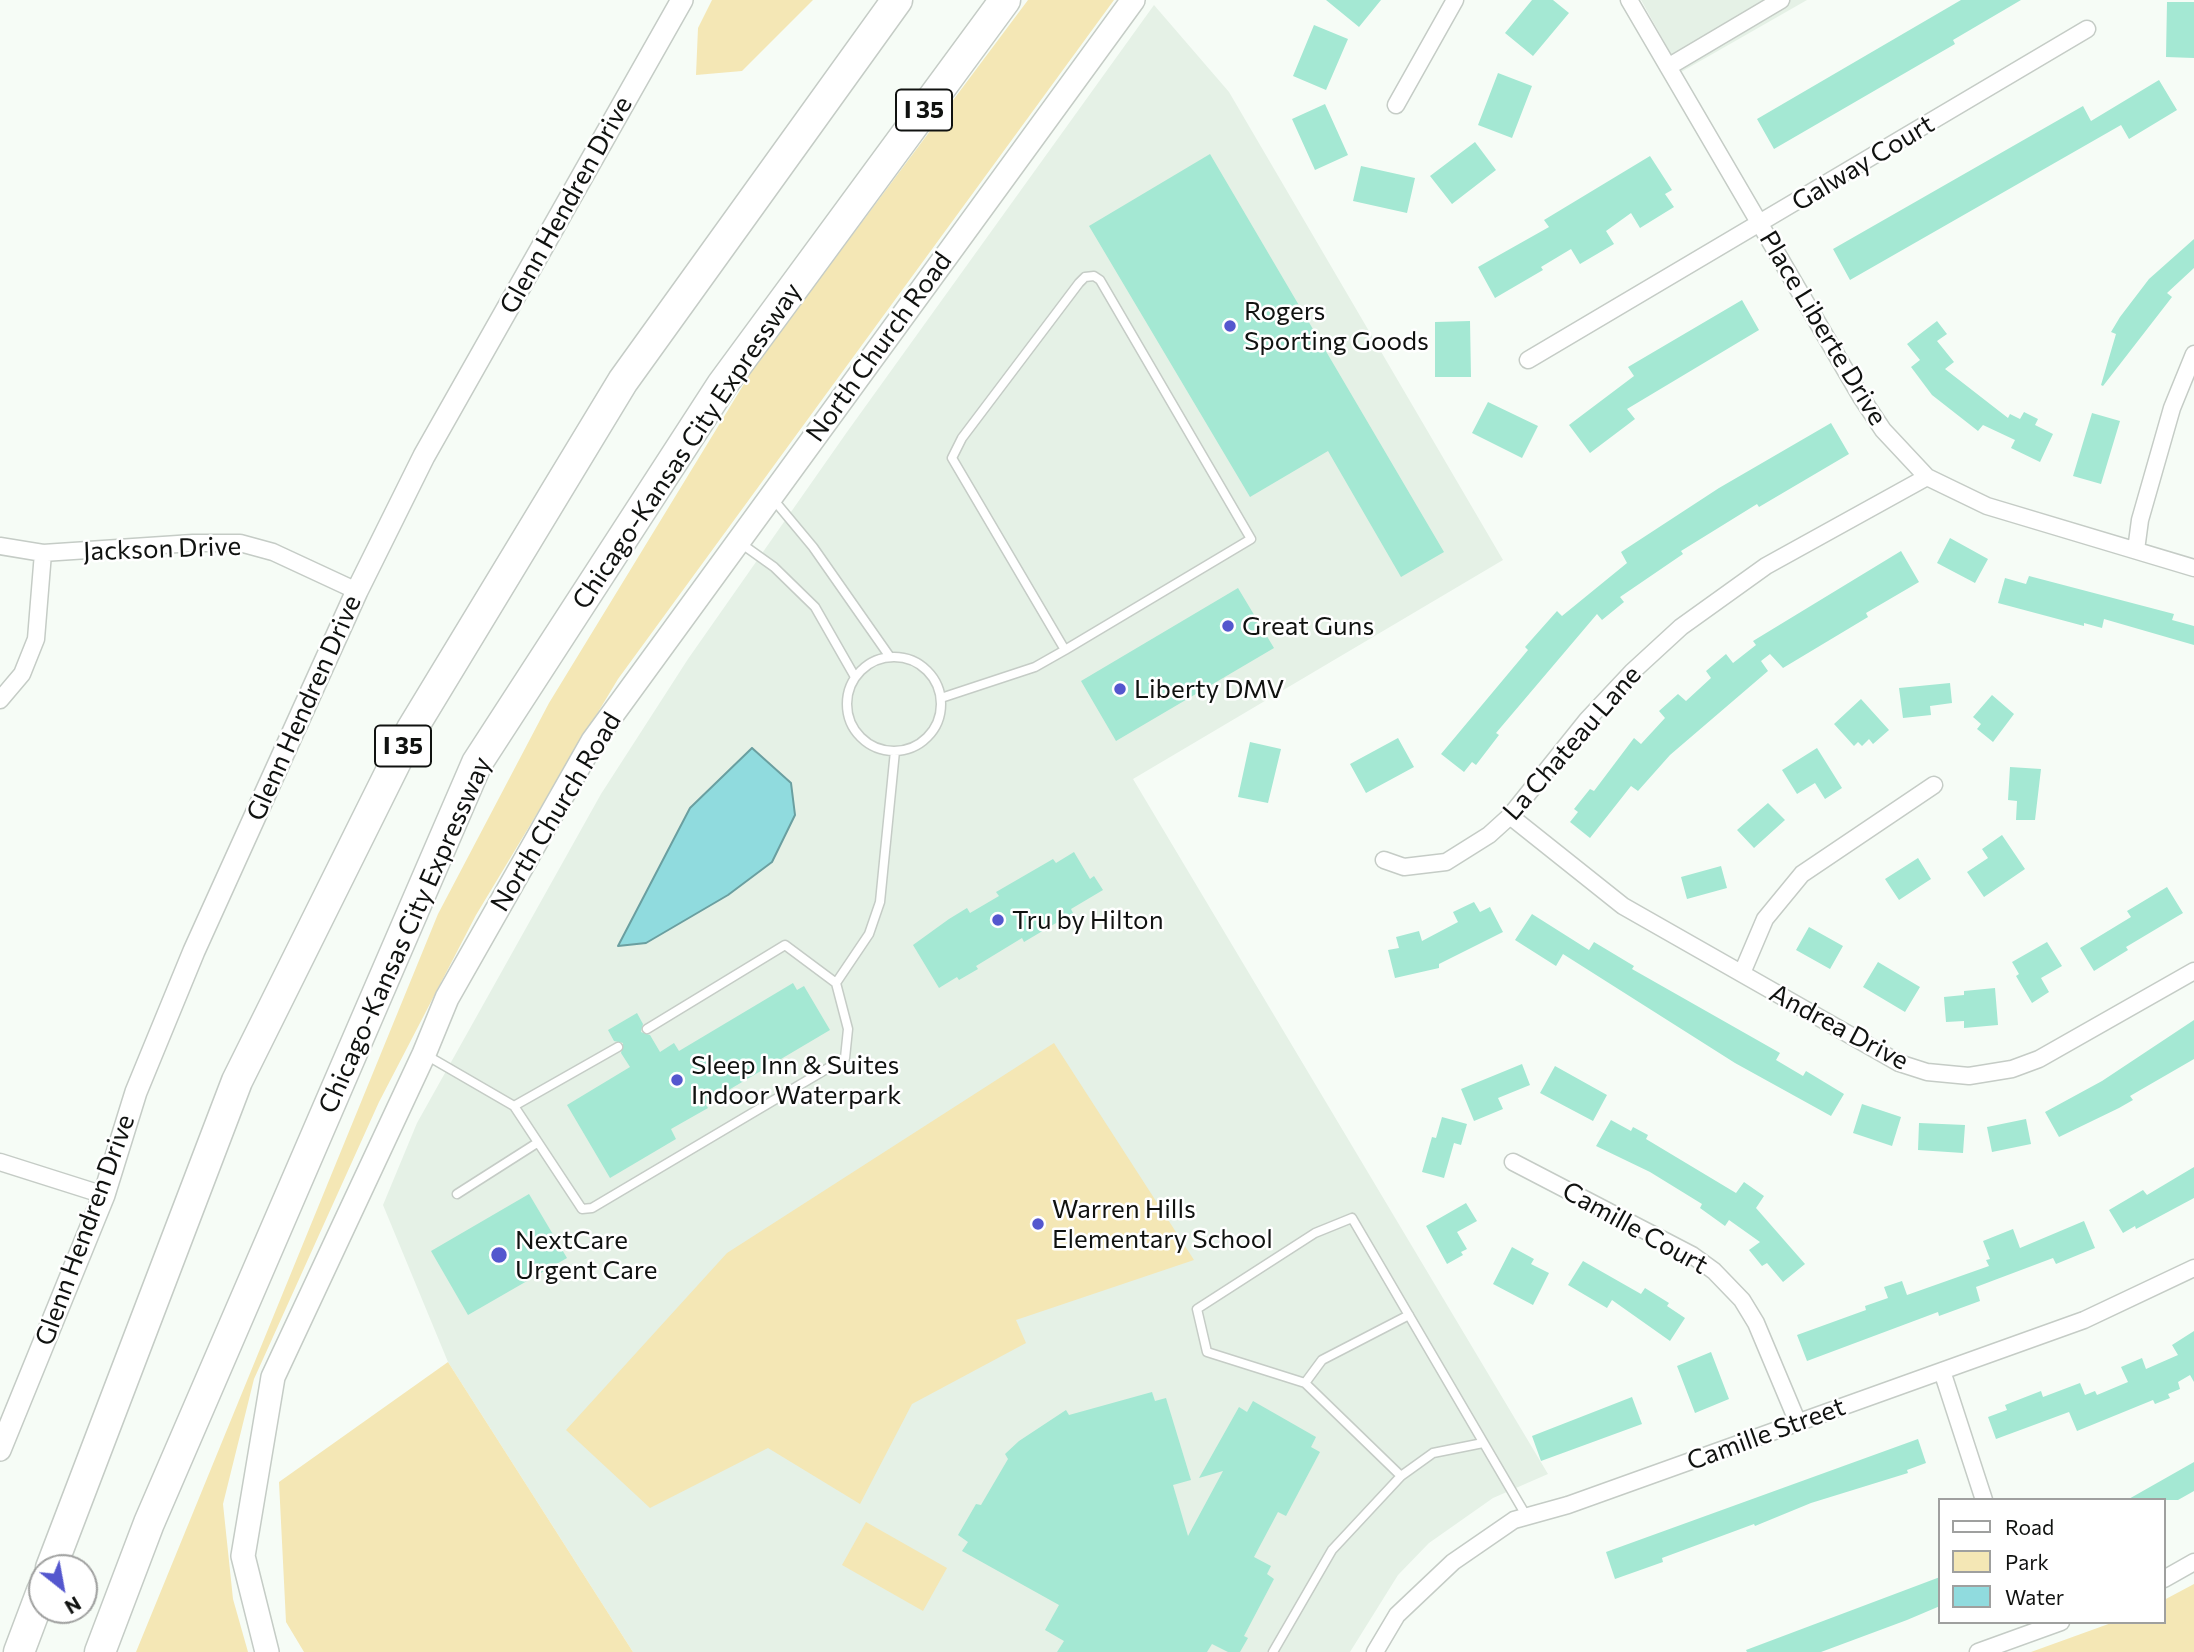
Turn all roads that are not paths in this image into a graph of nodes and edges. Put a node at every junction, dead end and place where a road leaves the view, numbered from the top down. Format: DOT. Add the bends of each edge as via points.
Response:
graph roads {
  1 [pos="682,0"];
  2 [pos="897,0"];
  3 [pos="1005,0"];
  4 [pos="1133,0"];
  5 [pos="1455,0"];
  6 [pos="1629,0"];
  7 [pos="1781,0"];
  8 [pos="2087,29"];
  9 [pos="1668,67"];
  10 [pos="1396,105"];
  11 [pos="1760,225"];
  12 [pos="2194,354"];
  13 [pos="1528,360"];
  14 [pos="1927,477"];
  15 [pos="771,496"];
  16 [pos="739,542"];
  17 [pos="0,546"];
  18 [pos="2136,550"];
  19 [pos="43,553"];
  20 [pos="2194,568"];
  21 [pos="356,591"];
  22 [pos="1065,650"];
  23 [pos="890,657"];
  24 [pos="855,677"];
  25 [pos="940,698"];
  26 [pos="0,701"];
  27 [pos="895,751"];
  28 [pos="1934,785"];
  29 [pos="1510,816"];
  30 [pos="1384,860"];
  31 [pos="2194,971"];
  32 [pos="1742,973"];
  33 [pos="836,983"];
  34 [pos="647,1029"];
  35 [pos="618,1047"];
  36 [pos="424,1054"];
  37 [pos="514,1106"];
  38 [pos="537,1143"];
  39 [pos="0,1162"];
  40 [pos="1513,1162"];
  41 [pos="457,1194"];
  42 [pos="104,1195"];
  43 [pos="2194,1268"];
  44 [pos="1409,1315"];
  45 [pos="1942,1371"];
  46 [pos="1305,1383"];
  47 [pos="1798,1423"];
  48 [pos="1483,1443"];
  49 [pos="0,1450"];
  50 [pos="1401,1476"];
  51 [pos="1983,1498"];
  52 [pos="1527,1517"];
  53 [pos="56,1554"];
  54 [pos="2194,1562"];
  55 [pos="2166,1578"];
  56 [pos="30,1624"];
  57 [pos="2049,1624"];
  58 [pos="2026,1628"];
  59 [pos="19,1652"];
  60 [pos="100,1652"];
  61 [pos="267,1652"];
  62 [pos="1273,1652"];
  63 [pos="1376,1652"];
  64 [pos="1978,1652"];
  1 -- 21 [label="street, Glenn Hendren Drive" via="424,456"];
  2 -- 53 [label="highway, I 35" via="623,381 412,729 237,1081"];
  3 -- 60 [label="highway, Chicago-Kansas City Expressway / I 35" via="722,386 477,763 149,1523"];
  4 -- 15 [label="main road, North Church Road"];
  5 -- 10 [label="street"];
  6 -- 9 [label="street, Place Liberte Drive"];
  7 -- 9 [label="street"];
  8 -- 11 [label="street, Galway Court"];
  9 -- 11 [label="street, Place Liberte Drive"];
  11 -- 13 [label="street, Galway Court"];
  11 -- 14 [label="street, Place Liberte Drive" via="1861,397 1883,430"];
  12 -- 18 [label="street" via="2172,408"];
  14 -- 18 [label="street, Place Liberte Drive" via="1987,506"];
  14 -- 29 [label="street, La Chateau Lane" via="1766,566 1681,628 1587,720"];
  15 -- 16 [label="main road, North Church Road"];
  15 -- 23 [label="lane"];
  16 -- 24 [label="lane" via="774,567 815,607"];
  16 -- 36 [label="main road, North Church Road" via="593,741 447,998"];
  17 -- 19 [label="street, Jackson Drive"];
  18 -- 20 [label="street, Place Liberte Drive"];
  19 -- 21 [label="street, Jackson Drive" via="240,544 273,552"];
  19 -- 26 [label="street" via="36,639 22,674"];
  21 -- 42 [label="street, Glenn Hendren Drive" via="189,964 136,1092"];
  22 -- 22 [label="lane" via="1251,539 1094,275 1079,283 962,438 952,458"];
  22 -- 25 [label="lane" via="1009,678"];
  23 -- 24 [label="lane" via="871,663"];
  23 -- 25 [label="lane" via="923,667"];
  24 -- 27 [label="lane" via="847,710 855,731 873,746"];
  25 -- 27 [label="lane" via="938,720 926,738"];
  27 -- 33 [label="lane" via="880,902 869,934"];
  28 -- 32 [label="street" via="1802,874 1765,919"];
  29 -- 30 [label="street, La Chateau Lane" via="1446,862 1404,867"];
  29 -- 32 [label="street, Andrea Drive" via="1623,906"];
  31 -- 32 [label="street, Andrea Drive" via="2039,1059 1969,1076 1927,1072 1899,1063"];
  33 -- 34 [label="lane" via="785,946"];
  33 -- 38 [label="lane" via="848,1028 845,1058 592,1208 582,1209"];
  35 -- 37 [label="lane"];
  36 -- 37 [label="lane"];
  36 -- 61 [label="main road, North Church Road" via="273,1377 243,1556"];
  37 -- 38 [label="lane"];
  38 -- 41 [label="lane"];
  39 -- 42 [label="street"];
  40 -- 47 [label="street, Camille Court" via="1692,1255 1714,1271 1742,1300 1756,1323"];
  42 -- 49 [label="street, Glenn Hendren Drive"];
  43 -- 45 [label="street, Camille Street" via="2084,1320"];
  44 -- 46 [label="lane" via="1322,1360"];
  44 -- 46 [label="lane" via="1352,1217 1315,1233 1198,1309 1206,1352"];
  44 -- 48 [label="lane"];
  45 -- 47 [label="street, Camille Street"];
  45 -- 51 [label="street"];
  46 -- 50 [label="lane"];
  47 -- 52 [label="street, Camille Street"];
  48 -- 50 [label="lane" via="1433,1453"];
  48 -- 52 [label="lane"];
  50 -- 62 [label="lane" via="1332,1550"];
  52 -- 63 [label="street, Camille Street" via="1514,1520 1453,1562 1397,1615"];
  54 -- 55 [label="street"];
  56 -- 59 [label="highway"];
  57 -- 58 [label="street"];
  58 -- 64 [label="street"];
}
